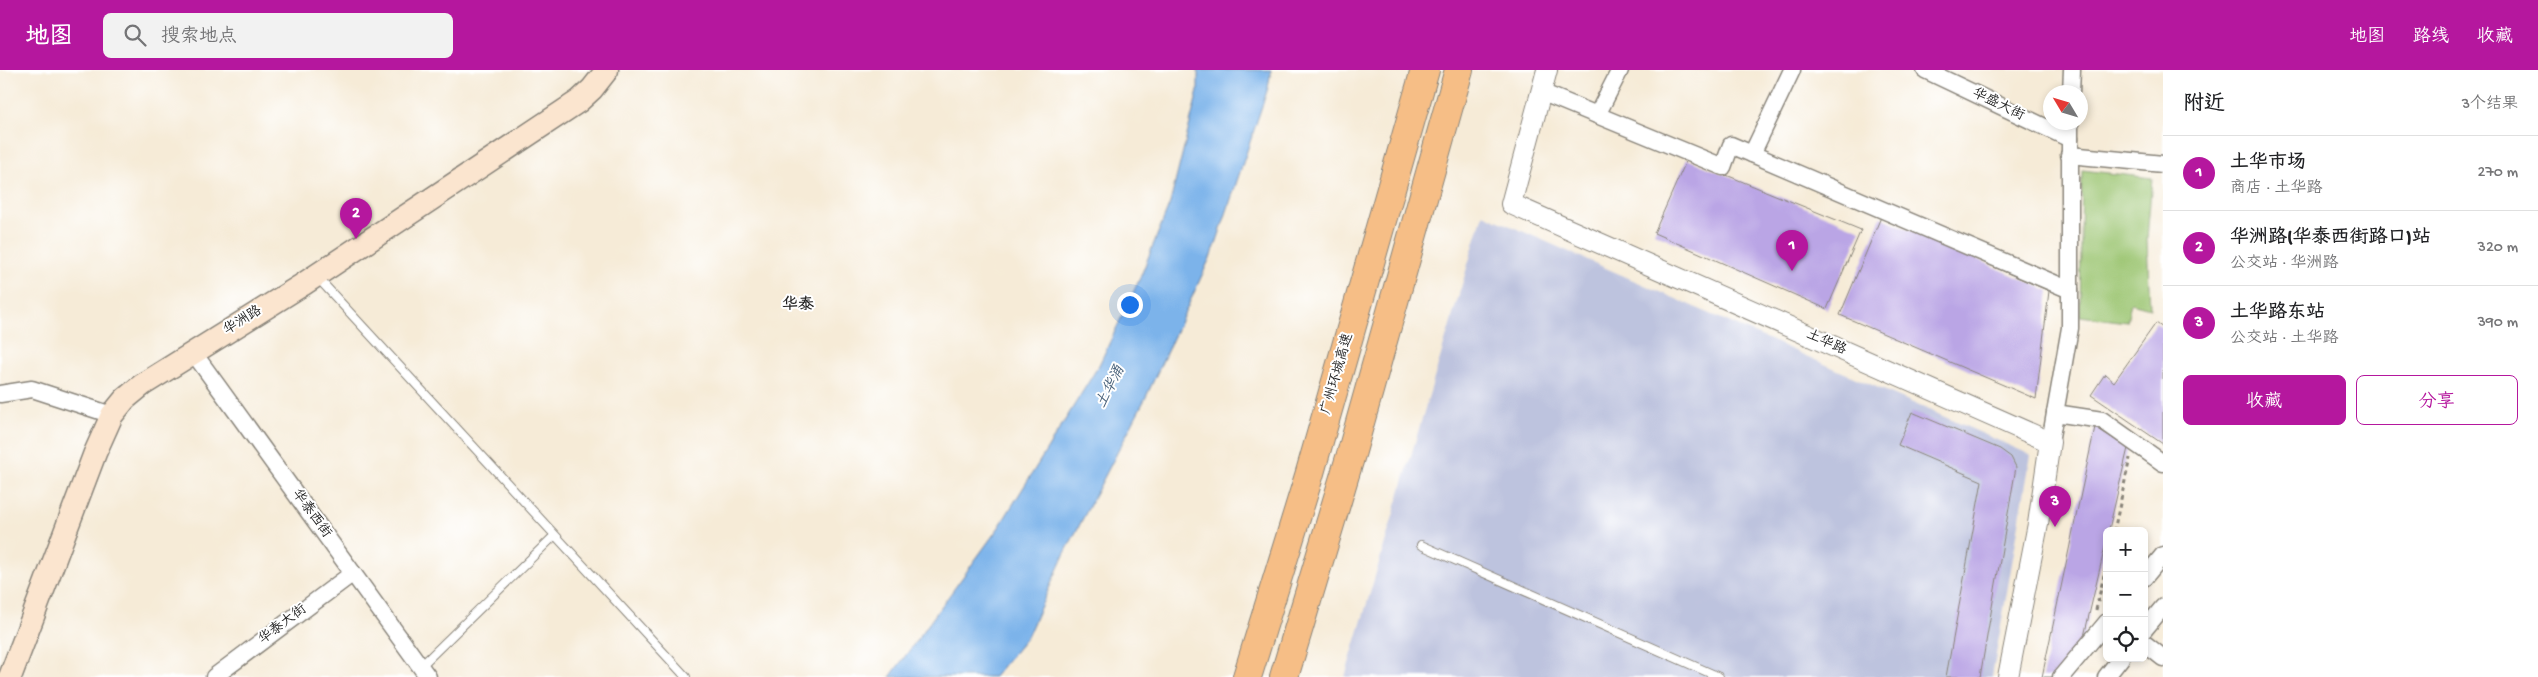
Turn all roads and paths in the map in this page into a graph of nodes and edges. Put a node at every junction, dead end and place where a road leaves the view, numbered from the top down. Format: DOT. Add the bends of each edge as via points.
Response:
graph roads {
  1 [pos="607,70"];
  2 [pos="1425,70"];
  3 [pos="1459,70"];
  4 [pos="1547,70"];
  5 [pos="1620,70"];
  6 [pos="1792,70"];
  7 [pos="1925,70"];
  8 [pos="2072,70"];
  9 [pos="2071,85"];
  10 [pos="1541,92"];
  11 [pos="1597,115"];
  12 [pos="2070,130"];
  13 [pos="2070,147"];
  14 [pos="1752,154"];
  15 [pos="2163,164"];
  16 [pos="316,276"];
  17 [pos="2070,290"];
  18 [pos="194,352"];
  19 [pos="0,394"];
  20 [pos="2055,413"];
  21 [pos="112,415"];
  22 [pos="2050,442"];
  23 [pos="2133,442"];
  24 [pos="2163,463"];
  25 [pos="2115,527"];
  26 [pos="554,536"];
  27 [pos="1421,545"];
  28 [pos="2163,556"];
  29 [pos="2105,572"];
  30 [pos="353,573"];
  31 [pos="2148,573"];
  32 [pos="2163,607"];
  33 [pos="2148,625"];
  34 [pos="2103,627"];
  35 [pos="2088,644"];
  36 [pos="2148,646"];
  37 [pos="2163,658"];
  38 [pos="2118,662"];
  39 [pos="424,672"];
  40 [pos="1286,672"];
  41 [pos="1248,673"];
  42 [pos="10,677"];
  43 [pos="214,677"];
  44 [pos="686,677"];
  45 [pos="1719,677"];
  46 [pos="2008,677"];
  47 [pos="2061,677"];
  48 [pos="2106,677"];
  1 -- 16 [label="main road, 华洲路" via="578,101"];
  2 -- 41 [label="highway, 广州环城高速" via="1314,458"];
  3 -- 40 [label="highway"];
  4 -- 10 [label="street, 土华路"];
  5 -- 11 [label="street"];
  6 -- 14 [label="street"];
  7 -- 13 [label="street, 华盛大街"];
  8 -- 9 [label="street"];
  10 -- 11 [label="street"];
  10 -- 22 [label="street, 土华路" via="1511,204"];
  11 -- 14 [label="street" via="1723,167 1731,145"];
  12 -- 13 [label="street"];
  13 -- 15 [label="street"];
  13 -- 17 [label="street"];
  14 -- 17 [label="street"];
  16 -- 18 [label="main road, 华洲路"];
  16 -- 26 [label="lane"];
  17 -- 20 [label="street" via="2070,328"];
  18 -- 21 [label="main road, 华洲路" via="142,385"];
  18 -- 30 [label="street, 华泰西街"];
  19 -- 21 [label="street" via="32,389"];
  20 -- 22 [label="street"];
  20 -- 23 [label="street" via="2102,420"];
  21 -- 42 [label="main road, 华洲路"];
  22 -- 46 [label="street" via="2038,524"];
  23 -- 24 [label="street"];
  23 -- 25 [label="path"];
  26 -- 39 [label="lane"];
  26 -- 44 [label="lane"];
  27 -- 45 [label="lane"];
  28 -- 31 [label="street"];
  29 -- 35 [label="path"];
  30 -- 39 [label="street, 华泰西街"];
  30 -- 43 [label="street, 华泰大街"];
  32 -- 33 [label="street"];
  34 -- 35 [label="street"];
  35 -- 47 [label="street"];
  36 -- 37 [label="street"];
  38 -- 48 [label="street"];
}
